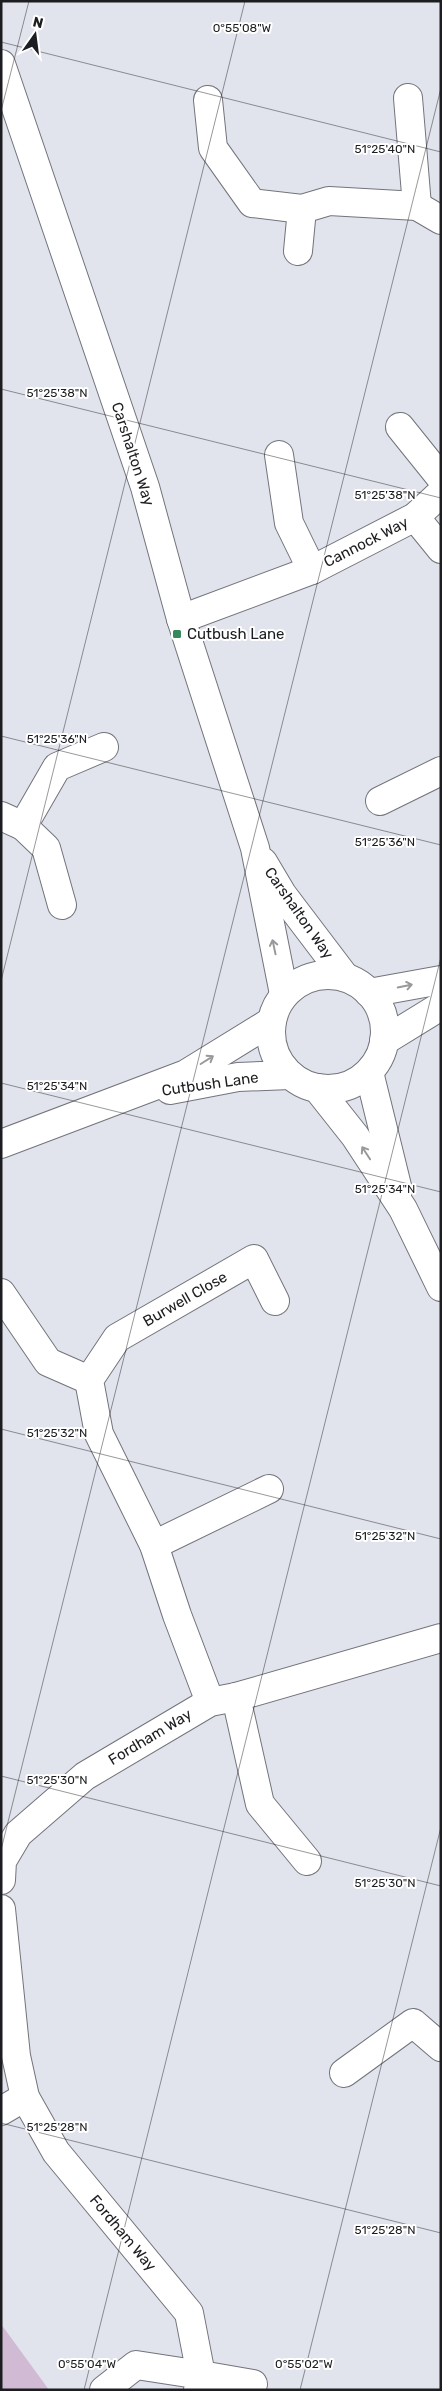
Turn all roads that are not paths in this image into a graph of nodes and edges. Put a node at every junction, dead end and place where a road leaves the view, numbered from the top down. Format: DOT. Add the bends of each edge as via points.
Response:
graph roads {
  1 [pos="1,64"];
  2 [pos="408,98"];
  3 [pos="208,100"];
  4 [pos="417,206"];
  5 [pos="302,209"];
  6 [pos="441,220"];
  7 [pos="298,250"];
  8 [pos="400,427"];
  9 [pos="280,455"];
  10 [pos="441,478"];
  11 [pos="441,492"];
  12 [pos="415,517"];
  13 [pos="441,549"];
  14 [pos="312,570"];
  15 [pos="181,619"];
  16 [pos="104,747"];
  17 [pos="441,770"];
  18 [pos="380,801"];
  19 [pos="12,821"];
  20 [pos="255,848"];
  21 [pos="62,905"];
  22 [pos="346,977"];
  23 [pos="441,980"];
  24 [pos="369,992"];
  25 [pos="284,994"];
  26 [pos="441,1006"];
  27 [pos="272,1021"];
  28 [pos="384,1041"];
  29 [pos="370,1072"];
  30 [pos="290,1075"];
  31 [pos="317,1088"];
  32 [pos="131,1094"];
  33 [pos="1,1144"];
  34 [pos="402,1209"];
  35 [pos="441,1287"];
  36 [pos="1,1293"];
  37 [pos="275,1301"];
  38 [pos="10,1323"];
  39 [pos="89,1380"];
  40 [pos="269,1489"];
  41 [pos="154,1545"];
  42 [pos="441,1638"];
  43 [pos="236,1697"];
  44 [pos="210,1702"];
  45 [pos="2,1861"];
  46 [pos="307,1861"];
  47 [pos="1,1880"];
  48 [pos="1,1909"];
  49 [pos="441,2047"];
  50 [pos="344,2073"];
  51 [pos="25,2097"];
  52 [pos="1,2111"];
  53 [pos="199,2383"];
  54 [pos="253,2384"];
  55 [pos="104,2390"];
  1 -- 15 [label="street, Carshalton Way" via="145,487"];
  2 -- 4 [label="street"];
  3 -- 5 [label="street" via="213,148 252,204"];
  4 -- 5 [label="street" via="328,202"];
  4 -- 6 [label="street"];
  5 -- 7 [label="street"];
  8 -- 10 [label="street"];
  9 -- 14 [label="street, Cannock Way" via="289,523"];
  11 -- 12 [label="street, Cannock Way"];
  12 -- 13 [label="street"];
  12 -- 14 [label="street, Cannock Way"];
  14 -- 15 [label="street, Cannock Way"];
  15 -- 20 [label="street, Carshalton Way"];
  16 -- 19 [label="street" via="57,767"];
  17 -- 18 [label="street"];
  19 -- 21 [label="street" via="46,848"];
  20 -- 22 [label="street, Carshalton Way" via="282,894"];
  25 -- 20 [label="street, Carshalton Way, one-way"];
  22 -- 24 [label="street"];
  22 -- 25 [label="street" via="325,975 305,979"];
  24 -- 23 [label="street, one-way"];
  24 -- 28 [label="street" via="384,1019"];
  25 -- 27 [label="street"];
  26 -- 28 [label="street"];
  27 -- 30 [label="street" via="270,1034 274,1053"];
  32 -- 27 [label="street, Cutbush Lane, one-way" via="186,1074"];
  28 -- 29 [label="street"];
  29 -- 31 [label="street" via="352,1084 333,1090"];
  29 -- 34 [label="street"];
  30 -- 31 [label="street" via="300,1083"];
  30 -- 32 [label="street, Cutbush Lane" via="238,1077 193,1087"];
  34 -- 31 [label="street, one-way" via="355,1136"];
  32 -- 33 [label="street, Cutbush Lane"];
  34 -- 35 [label="street"];
  36 -- 38 [label="street"];
  37 -- 39 [label="street, Burwell Close" via="254,1259 117,1338"];
  38 -- 39 [label="street" via="48,1362"];
  39 -- 41 [label="street" via="99,1434"];
  40 -- 41 [label="street"];
  41 -- 44 [label="street"];
  42 -- 43 [label="street, Fordham Way"];
  43 -- 44 [label="street, Fordham Way"];
  43 -- 46 [label="street" via="260,1804"];
  44 -- 45 [label="street, Fordham Way" via="85,1776 18,1834"];
  45 -- 47 [label="street, Fordham Way"];
  48 -- 51 [label="street, Fordham Way" via="16,2056"];
  49 -- 50 [label="street" via="413,2022"];
  51 -- 52 [label="street"];
  51 -- 53 [label="street, Fordham Way" via="56,2152 189,2312"];
  53 -- 54 [label="street"];
  53 -- 55 [label="street" via="136,2365"];
}
